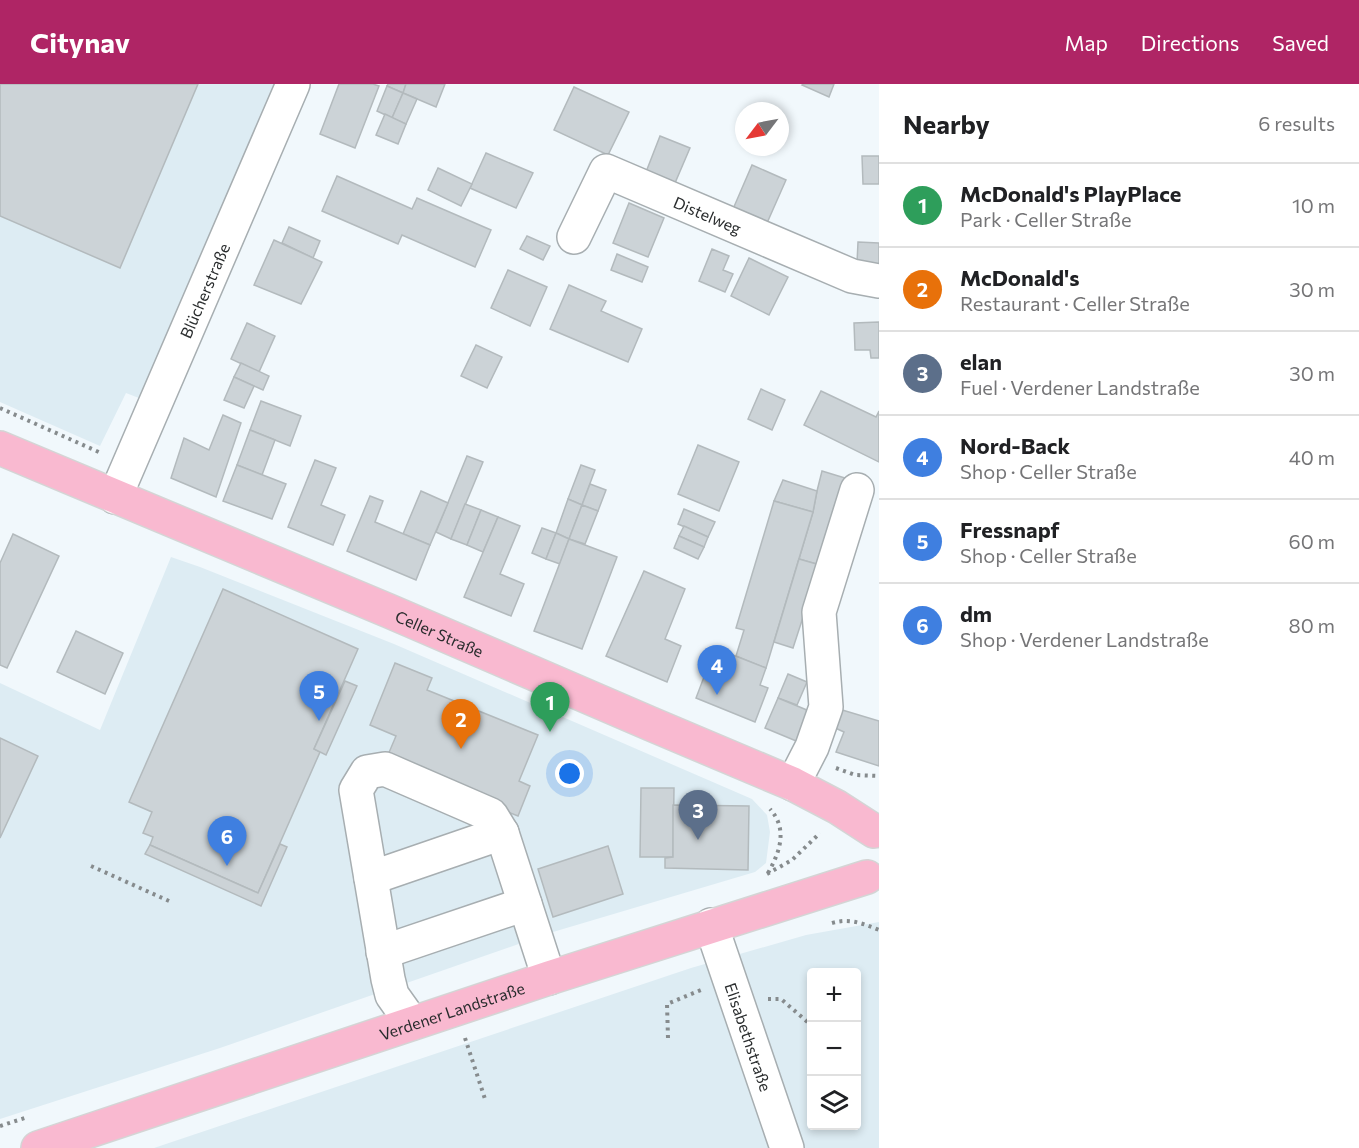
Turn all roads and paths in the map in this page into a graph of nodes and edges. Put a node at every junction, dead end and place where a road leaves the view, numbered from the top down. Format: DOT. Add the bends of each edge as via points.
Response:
graph roads {
  1 [pos="293,84"];
  2 [pos="574,237"];
  3 [pos="879,281"];
  4 [pos="0,408"];
  5 [pos="0,448"];
  6 [pos="121,482"];
  7 [pos="857,490"];
  8 [pos="794,784"];
  9 [pos="769,807"];
  10 [pos="877,829"];
  11 [pos="822,832"];
  12 [pos="502,833"];
  13 [pos="91,866"];
  14 [pos="371,878"];
  15 [pos="873,886"];
  16 [pos="169,901"];
  17 [pos="525,904"];
  18 [pos="832,923"];
  19 [pos="711,925"];
  20 [pos="879,930"];
  21 [pos="383,952"];
  22 [pos="549,978"];
  23 [pos="734,992"];
  24 [pos="808,1022"];
  25 [pos="412,1023"];
  26 [pos="465,1038"];
  27 [pos="668,1038"];
  28 [pos="486,1102"];
  29 [pos="38,1148"];
  30 [pos="787,1148"];
  1 -- 6 [label="street, Blücherstraße"];
  2 -- 3 [label="street, Distelweg" via="606,171 852,276"];
  4 -- 6 [label="path" via="93,448"];
  5 -- 6 [label="main road, Celler Straße"];
  6 -- 8 [label="main road, Celler Straße" via="419,624"];
  7 -- 8 [label="street" via="819,612 826,707"];
  8 -- 10 [label="main road, Celler Straße"];
  9 -- 11 [label="path" via="776,816 781,838 777,857 766,875 792,860"];
  10 -- 15 [label="main road" via="864,853 864,865"];
  12 -- 14 [label="street"];
  12 -- 14 [label="street" via="491,815 385,769 367,772 356,790"];
  12 -- 17 [label="street"];
  13 -- 16 [label="path"];
  14 -- 21 [label="street"];
  15 -- 19 [label="main road, Verdener Landstraße"];
  17 -- 21 [label="street"];
  17 -- 22 [label="street"];
  18 -- 20 [label="path" via="843,920"];
  19 -- 22 [label="main road, Verdener Landstraße"];
  19 -- 23 [label="street, Elisabethstraße"];
  21 -- 25 [label="street" via="392,995"];
  22 -- 25 [label="main road, Verdener Landstraße"];
  23 -- 24 [label="path" via="781,999"];
  23 -- 27 [label="path" via="683,996 667,1004"];
  23 -- 30 [label="street, Elisabethstraße"];
  25 -- 29 [label="main road, Verdener Landstraße"];
  26 -- 28 [label="path"];
}
